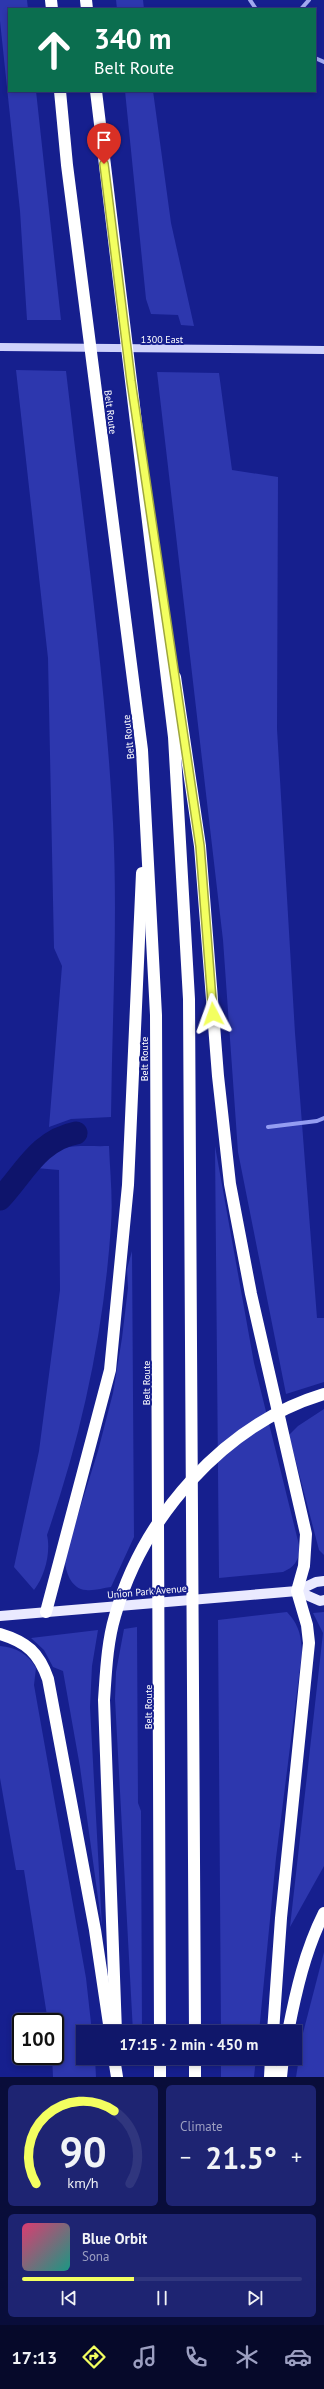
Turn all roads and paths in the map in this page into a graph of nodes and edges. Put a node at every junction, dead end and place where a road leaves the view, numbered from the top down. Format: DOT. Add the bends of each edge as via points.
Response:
graph roads {
  1 [pos="309,0"];
  2 [pos="301,8"];
  3 [pos="60,92"];
  4 [pos="96,92"];
  5 [pos="0,347"];
  6 [pos="324,350"];
  7 [pos="131,381"];
  8 [pos="145,800"];
  9 [pos="323,1395"];
  10 [pos="324,1581"];
  11 [pos="297,1590"];
  12 [pos="324,1600"];
  13 [pos="46,1612"];
  14 [pos="0,1616"];
  15 [pos="0,1634"];
  16 [pos="324,1913"];
  17 [pos="109,2025"];
  18 [pos="116,2025"];
  19 [pos="160,2025"];
  20 [pos="195,2025"];
  21 [pos="273,2025"];
  22 [pos="289,2025"];
  23 [pos="115,2065"];
  24 [pos="118,2065"];
  25 [pos="160,2065"];
  26 [pos="195,2065"];
  27 [pos="271,2065"];
  28 [pos="282,2065"];
  29 [pos="118,2077"];
  30 [pos="160,2077"];
  31 [pos="195,2077"];
  32 [pos="270,2077"];
  33 [pos="281,2077"];
  1 -- 2 [label="street"];
  3 -- 8 [label="highway, Belt Route" via="67,165 142,750"];
  4 -- 7 [label="highway"];
  5 -- 6 [label="main road, 1300 East"];
  7 -- 11 [label="highway" via="200,846 218,1076 230,1184 251,1294 306,1534 304,1566"];
  7 -- 20 [label="highway" via="174,737 189,998"];
  8 -- 13 [label="highway" via="128,1185 110,1370"];
  8 -- 19 [label="highway, Belt Route" via="156,1015"];
  9 -- 18 [label="highway" via="286,1408 234,1440 213,1459 183,1492 147,1543 130,1573 115,1616 107,1656 104,1700"];
  10 -- 11 [label="main road, Union Park Avenue"];
  11 -- 12 [label="main road" via="320,1601"];
  11 -- 13 [label="main road, Union Park Avenue"];
  11 -- 21 [label="highway" via="307,1625 309,1643 281,1918"];
  13 -- 14 [label="main road, Union Park Avenue"];
  15 -- 17 [label="highway" via="28,1646 37,1654 48,1679 95,1930"];
  16 -- 22 [label="highway" via="312,1936"];
  23 -- 29 [label="highway"];
  24 -- 29 [label="highway"];
  25 -- 30 [label="highway"];
  26 -- 31 [label="highway"];
  27 -- 32 [label="highway"];
  28 -- 33 [label="highway"];
}
